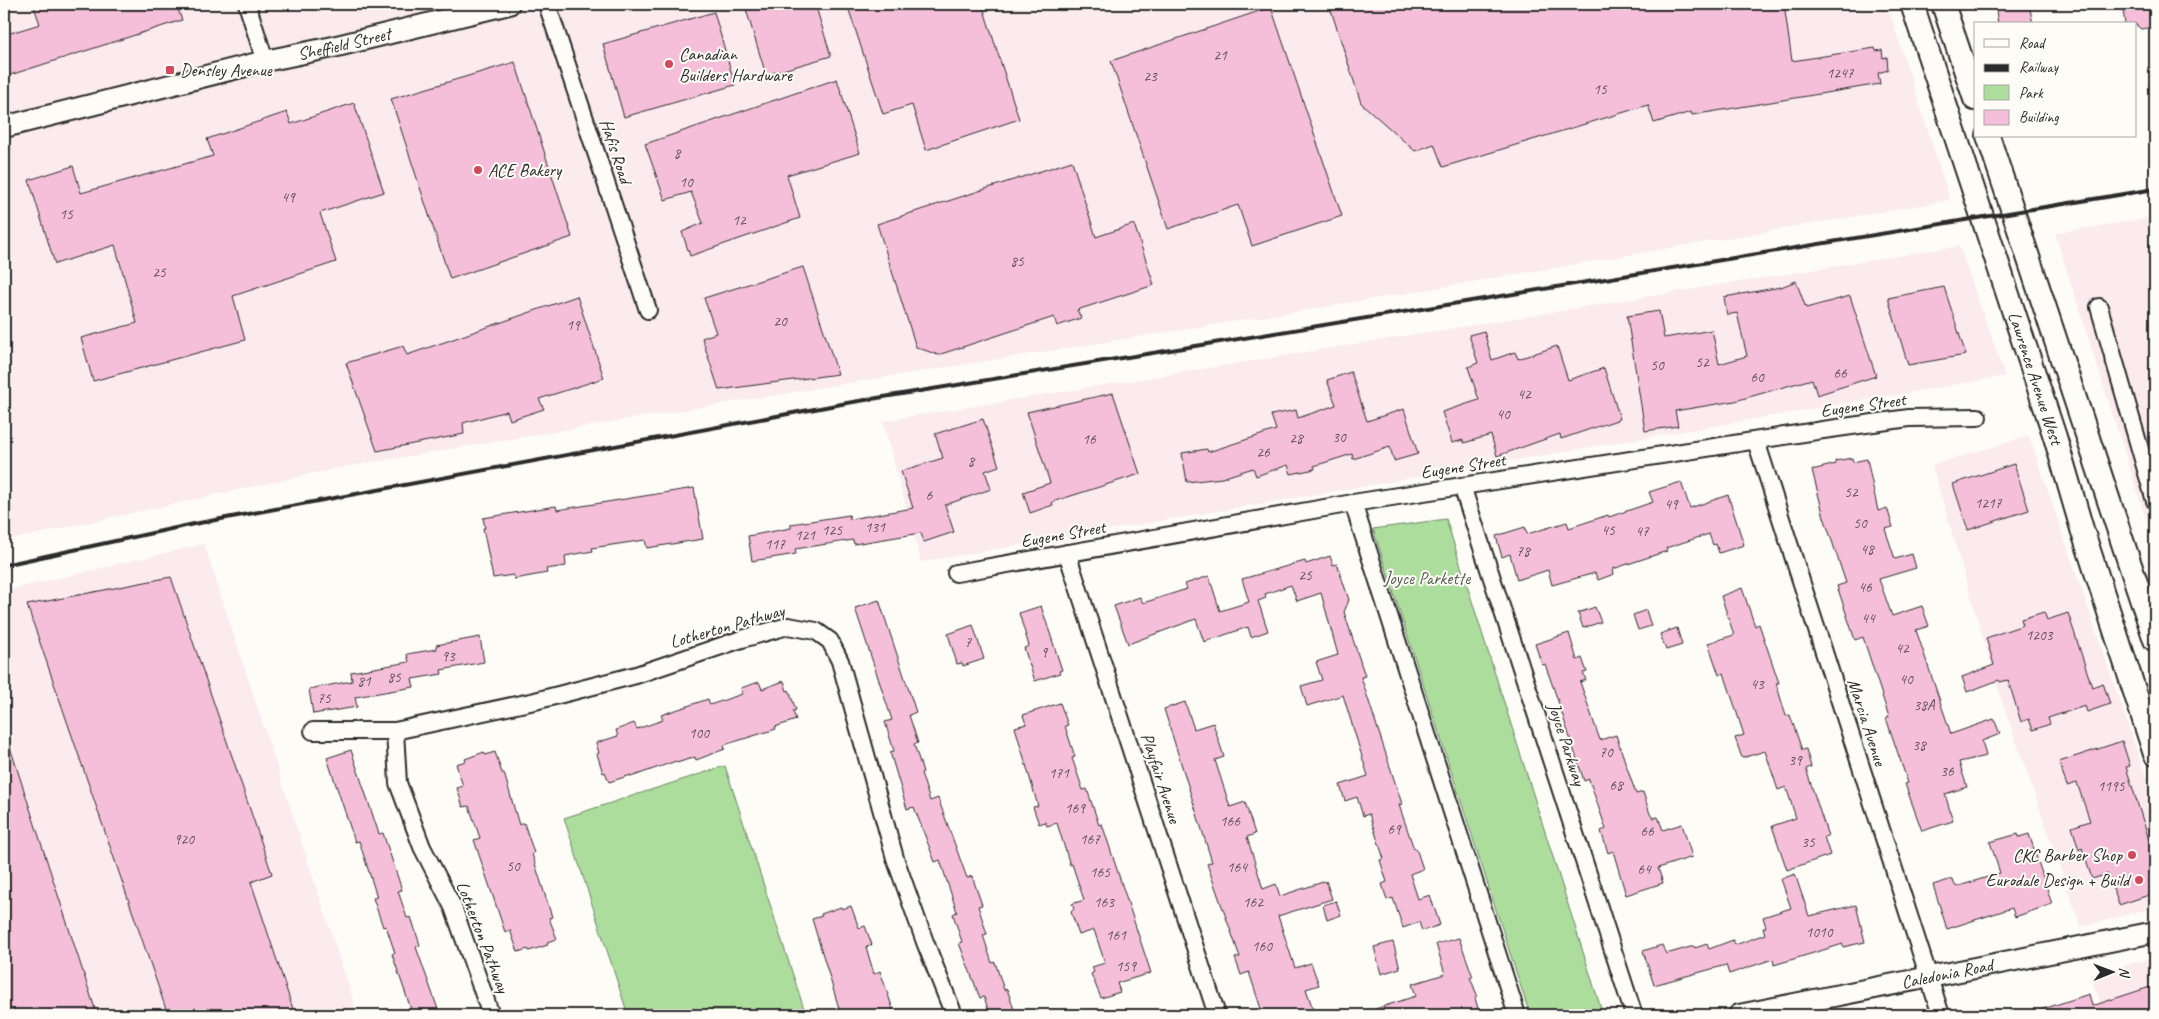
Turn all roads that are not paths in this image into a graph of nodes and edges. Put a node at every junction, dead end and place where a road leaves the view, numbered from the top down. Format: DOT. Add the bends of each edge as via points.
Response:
graph roads {
  1 [pos="247,4"];
  2 [pos="509,4"];
  3 [pos="547,4"];
  4 [pos="1912,4"];
  5 [pos="1944,4"];
  6 [pos="264,60"];
  7 [pos="1974,96"];
  8 [pos="4,127"];
  9 [pos="1989,138"];
  10 [pos="2099,307"];
  11 [pos="648,310"];
  12 [pos="1978,417"];
  13 [pos="1756,441"];
  14 [pos="1462,486"];
  15 [pos="2155,501"];
  16 [pos="1353,503"];
  17 [pos="1067,553"];
  18 [pos="956,573"];
  19 [pos="2155,640"];
  20 [pos="313,731"];
  21 [pos="395,731"];
  22 [pos="2155,754"];
  23 [pos="2155,932"];
  24 [pos="1928,977"];
  25 [pos="491,1015"];
  26 [pos="954,1015"];
  27 [pos="1217,1015"];
  28 [pos="1517,1015"];
  29 [pos="1634,1015"];
  30 [pos="1739,1015"];
  31 [pos="1941,1015"];
  1 -- 6 [label="street"];
  2 -- 6 [label="street, Sheffield Street" via="333,47"];
  3 -- 11 [label="street, Hafis Road"];
  4 -- 22 [label="main road, Lawrence Avenue West"];
  5 -- 7 [label="main road"];
  6 -- 8 [label="street, Sheffield Street"];
  9 -- 19 [label="main road, Lawrence Avenue West"];
  10 -- 15 [label="street"];
  12 -- 13 [label="street, Eugene Street" via="1909,418"];
  13 -- 14 [label="street, Eugene Street"];
  13 -- 24 [label="street, Marcia Avenue"];
  14 -- 16 [label="street, Eugene Street"];
  14 -- 29 [label="street, Joyce Parkway"];
  16 -- 17 [label="street, Eugene Street"];
  16 -- 28 [label="street"];
  17 -- 18 [label="street, Eugene Street"];
  17 -- 27 [label="street, Playfair Avenue"];
  20 -- 21 [label="street, Lotherton Pathway"];
  21 -- 25 [label="street, Lotherton Pathway" via="398,784 422,847 453,907"];
  21 -- 26 [label="street, Lotherton Pathway" via="636,675 788,626 816,631 830,641 840,662 895,858"];
  23 -- 24 [label="street, Caledonia Road"];
  24 -- 30 [label="street, Caledonia Road"];
  24 -- 31 [label="street, Marcia Avenue"];
}
